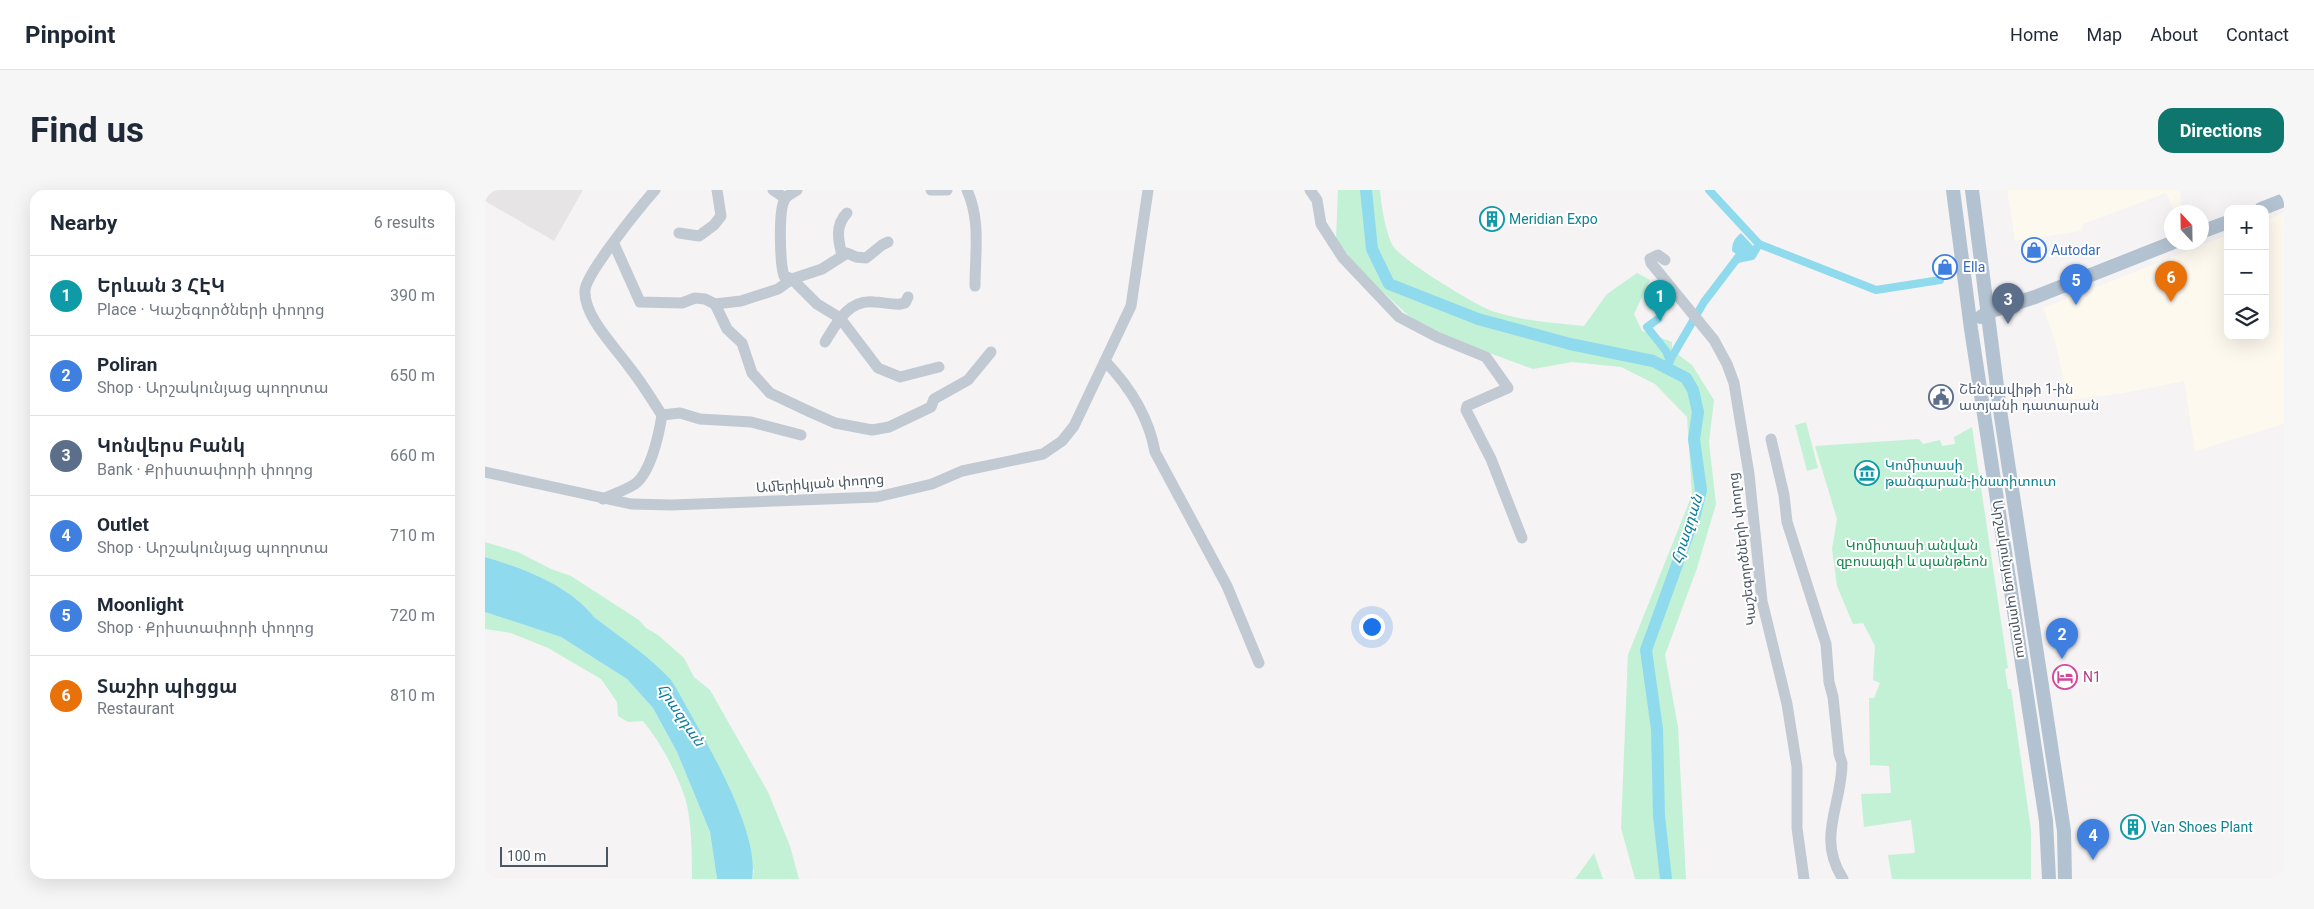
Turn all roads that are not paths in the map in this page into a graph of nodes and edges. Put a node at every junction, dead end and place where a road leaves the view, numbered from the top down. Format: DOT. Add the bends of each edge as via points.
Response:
graph roads {
  1 [pos="655,190"];
  2 [pos="717,190"];
  3 [pos="773,190"];
  4 [pos="797,190"];
  5 [pos="931,190"];
  6 [pos="947,190"];
  7 [pos="967,190"];
  8 [pos="1148,190"];
  9 [pos="1310,190"];
  10 [pos="1953,190"];
  11 [pos="1972,190"];
  12 [pos="785,198"];
  13 [pos="2284,200"];
  14 [pos="2269,206"];
  15 [pos="847,213"];
  16 [pos="2224,223"];
  17 [pos="2209,229"];
  18 [pos="679,233"];
  19 [pos="888,242"];
  20 [pos="614,244"];
  21 [pos="2164,246"];
  22 [pos="842,255"];
  23 [pos="1665,260"];
  24 [pos="792,279"];
  25 [pos="975,286"];
  26 [pos="1985,291"];
  27 [pos="1967,293"];
  28 [pos="908,297"];
  29 [pos="715,304"];
  30 [pos="2008,306"];
  31 [pos="1988,312"];
  32 [pos="840,318"];
  33 [pos="1973,336"];
  34 [pos="825,342"];
  35 [pos="991,352"];
  36 [pos="1105,361"];
  37 [pos="939,367"];
  38 [pos="662,415"];
  39 [pos="801,435"];
  40 [pos="1771,439"];
  41 [pos="485,472"];
  42 [pos="603,498"];
  43 [pos="1522,538"];
  44 [pos="1259,664"];
  45 [pos="1804,879"];
  46 [pos="1843,879"];
  47 [pos="2049,879"];
  48 [pos="2065,879"];
  1 -- 20 [label="street"];
  2 -- 18 [label="street" via="722,214 719,220 699,236"];
  3 -- 12 [label="street"];
  4 -- 12 [label="street"];
  5 -- 6 [label="street"];
  7 -- 25 [label="street" via="977,234"];
  8 -- 36 [label="street, Ամերիկյան փողոց" via="1131,306"];
  9 -- 43 [label="street" via="1317,200 1321,224 1343,258 1399,317 1486,357 1508,388 1467,406 1466,410 1491,459"];
  10 -- 27 [label="main road, Արշակունյաց պողոտա"];
  11 -- 26 [label="main road, Արշակունյաց պողոտա"];
  12 -- 24 [label="street" via="781,208 781,265 784,276"];
  13 -- 14 [label="main road"];
  15 -- 22 [label="street" via="838,228"];
  16 -- 17 [label="main road"];
  19 -- 22 [label="street" via="867,258 847,253"];
  20 -- 29 [label="street" via="641,302 682,303 695,298"];
  20 -- 38 [label="street" via="598,261 585,289 589,308 603,334"];
  21 -- 30 [label="main road"];
  22 -- 24 [label="street" via="822,269"];
  23 -- 45 [label="street, Կաշեգործների փողոց" via="1658,255 1650,259 1700,322 1723,356 1734,383 1749,474 1762,601 1787,704 1797,767 1797,828"];
  24 -- 29 [label="street" via="778,289 741,301"];
  24 -- 32 [label="street" via="817,304"];
  26 -- 30 [label="main road"];
  26 -- 31 [label="main road, Արշակունյաց պողոտա"];
  27 -- 31 [label="main road"];
  27 -- 33 [label="main road, Արշակունյաց պողոտա"];
  28 -- 32 [label="street" via="905,303 897,304 867,301"];
  29 -- 35 [label="street" via="727,329 742,343 752,373 770,393 835,423 860,429 889,426 931,406 934,398 968,380"];
  30 -- 31 [label="main road"];
  31 -- 33 [label="main road" via="1977,322"];
  31 -- 48 [label="main road, Արշակունյաց պողոտա" via="2064,831"];
  32 -- 34 [label="street"];
  32 -- 37 [label="street" via="877,368 887,373 900,377"];
  33 -- 47 [label="main road, Արշակունյաց պողոտա" via="2046,820"];
  36 -- 42 [label="street, Ամերիկյան փողոց" via="1074,426 1062,441 1043,454 962,471 932,484 877,497 672,505 631,504"];
  36 -- 44 [label="street" via="1123,380 1151,431 1155,452 1227,586"];
  38 -- 39 [label="street" via="680,413 700,420 751,422"];
  38 -- 42 [label="street" via="659,438 636,484"];
  40 -- 46 [label="street" via="1787,522 1826,644 1842,763 1830,836 1834,863"];
  41 -- 42 [label="street, Ամերիկյան փողոց"];
}
